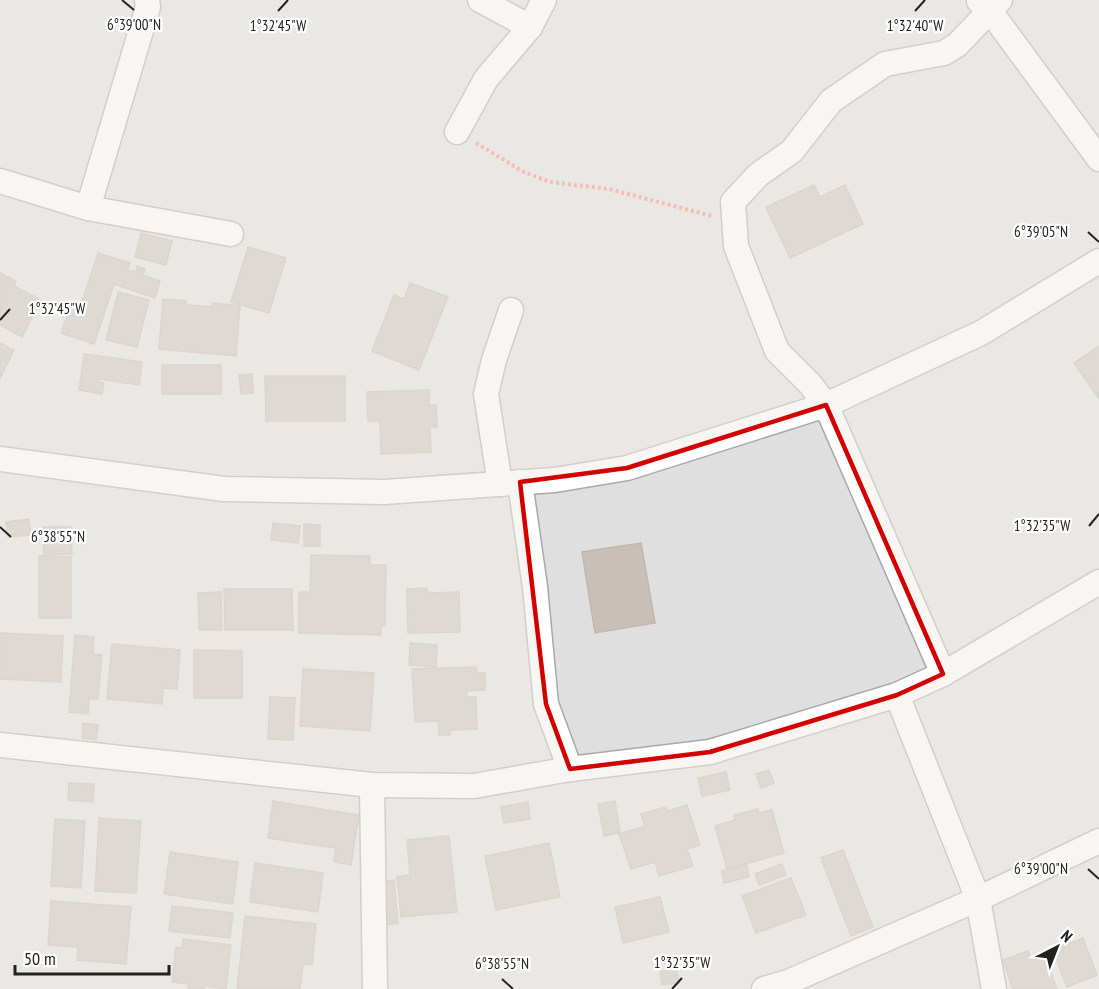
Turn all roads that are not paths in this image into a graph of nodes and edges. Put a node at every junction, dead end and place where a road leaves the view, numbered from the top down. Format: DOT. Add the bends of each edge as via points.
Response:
graph roads {
  1 [pos="147,0"];
  2 [pos="480,0"];
  3 [pos="544,0"];
  4 [pos="989,4"];
  5 [pos="530,27"];
  6 [pos="457,132"];
  7 [pos="1099,159"];
  8 [pos="0,181"];
  9 [pos="88,208"];
  10 [pos="231,234"];
  11 [pos="1099,261"];
  12 [pos="512,310"];
  13 [pos="826,405"];
  14 [pos="0,459"];
  15 [pos="510,483"];
  16 [pos="1099,582"];
  17 [pos="943,674"];
  18 [pos="897,695"];
  19 [pos="0,745"];
  20 [pos="570,769"];
  21 [pos="372,785"];
  22 [pos="1099,841"];
  23 [pos="978,898"];
  24 [pos="789,985"];
  25 [pos="375,989"];
  26 [pos="764,989"];
  27 [pos="994,989"];
  1 -- 9 [label="street"];
  2 -- 5 [label="street"];
  3 -- 5 [label="street"];
  4 -- 7 [label="street"];
  4 -- 13 [label="street" via="957,45 944,52 885,64 831,101 792,151 758,175 734,202 736,246 777,351"];
  5 -- 6 [label="street" via="486,79"];
  8 -- 9 [label="street"];
  9 -- 10 [label="street"];
  11 -- 13 [label="street" via="981,333"];
  12 -- 15 [label="street" via="486,394"];
  13 -- 15 [label="street" via="627,468"];
  13 -- 17 [label="street"];
  14 -- 15 [label="street" via="224,489 384,492"];
  15 -- 20 [label="street" via="535,587 546,704"];
  16 -- 17 [label="street"];
  17 -- 18 [label="street"];
  18 -- 20 [label="street" via="710,752"];
  18 -- 23 [label="street"];
  19 -- 21 [label="street"];
  20 -- 21 [label="street" via="474,786"];
  21 -- 25 [label="street"];
  22 -- 23 [label="street"];
  23 -- 24 [label="street"];
  23 -- 27 [label="street"];
  24 -- 26 [label="street"];
}
